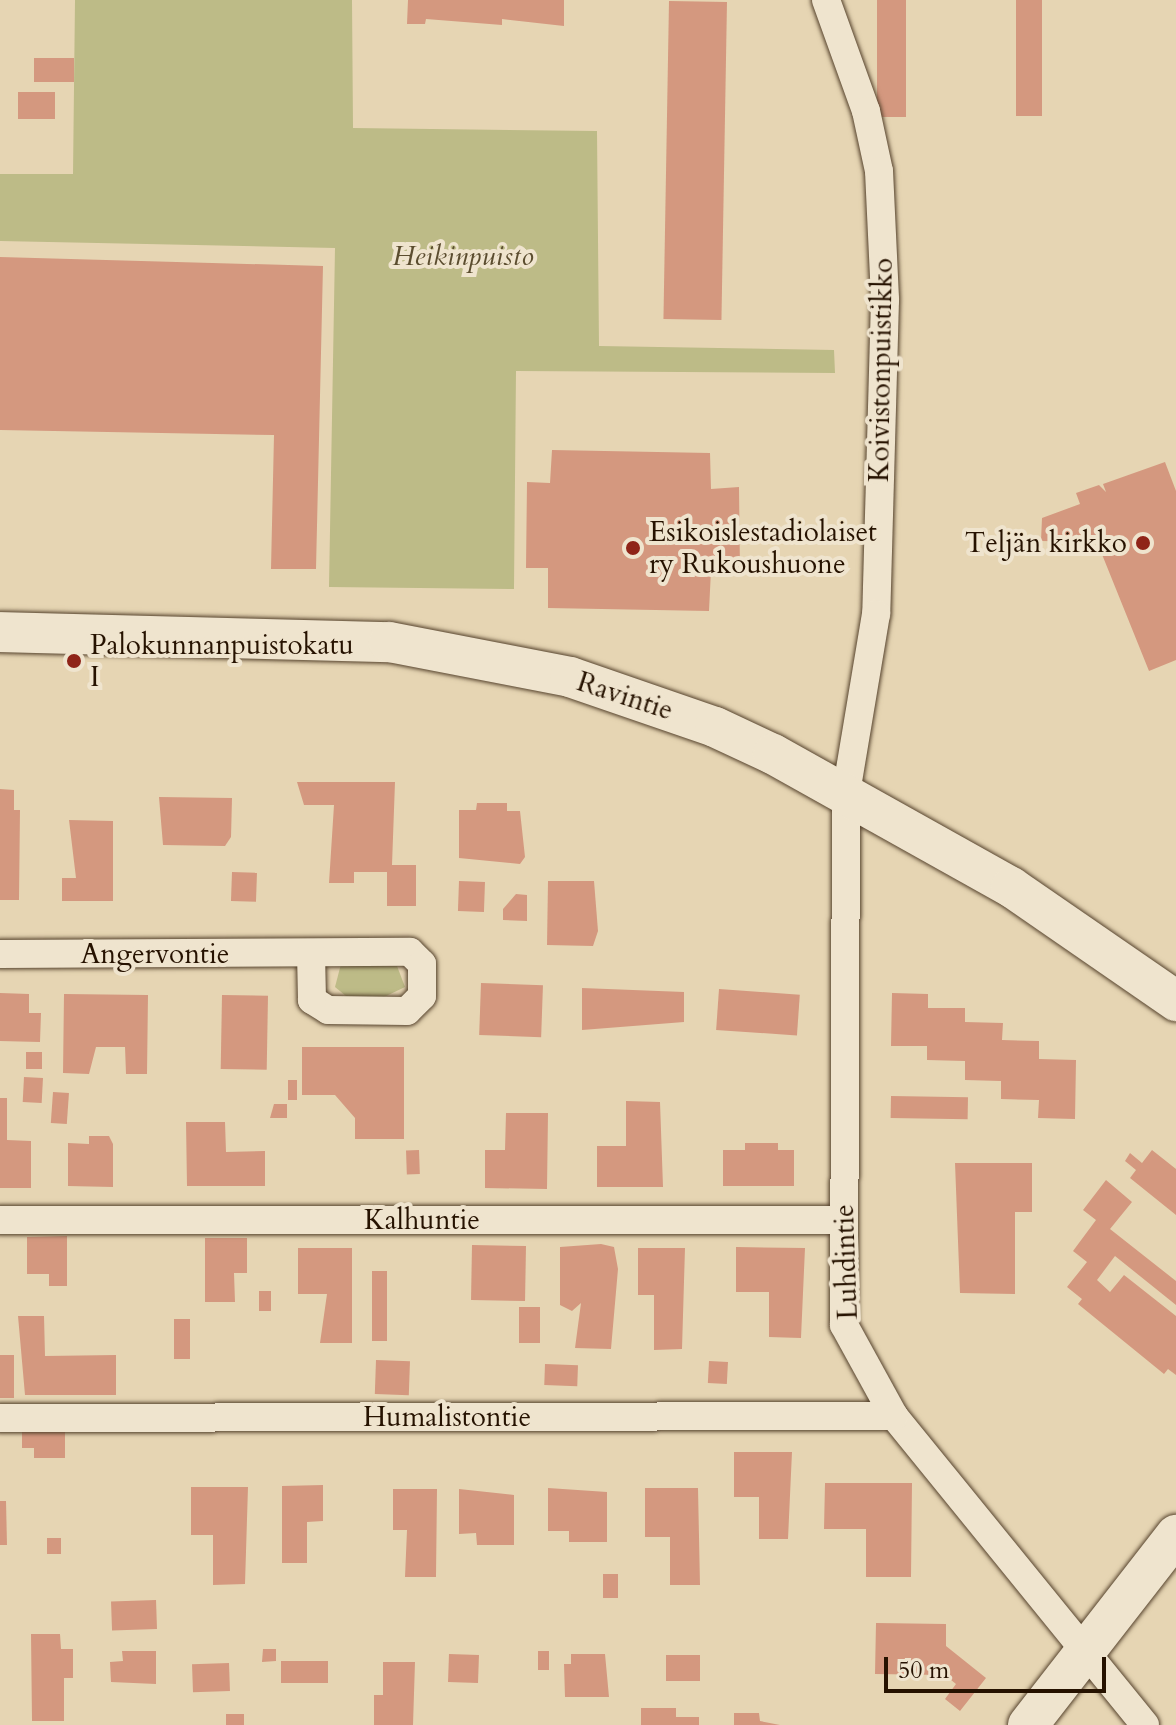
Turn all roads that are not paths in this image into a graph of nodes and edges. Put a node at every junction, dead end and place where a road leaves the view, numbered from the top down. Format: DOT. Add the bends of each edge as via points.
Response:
graph roads {
  1 [pos="826,0"];
  2 [pos="0,632"];
  3 [pos="846,794"];
  4 [pos="311,953"];
  5 [pos="0,954"];
  6 [pos="1176,1001"];
  7 [pos="0,1220"];
  8 [pos="844,1220"];
  9 [pos="894,1416"];
  10 [pos="0,1418"];
  11 [pos="1176,1535"];
  12 [pos="1085,1650"];
  13 [pos="1028,1725"];
  14 [pos="1145,1725"];
  1 -- 3 [label="street, Koivistonpuistikko" via="866,111 879,171 885,300 876,614"];
  2 -- 3 [label="main road, Ravintie" via="336,639 500,660 715,727"];
  3 -- 6 [label="main road, Ravintie" via="1011,887"];
  3 -- 8 [label="street, Luhdintie"];
  4 -- 5 [label="street, Angervontie"];
  7 -- 8 [label="street, Kalhuntie"];
  8 -- 9 [label="street, Luhdintie" via="844,1325"];
  9 -- 10 [label="street, Humalistontie"];
  9 -- 12 [label="street, Luhdintie"];
  11 -- 12 [label="main road"];
  12 -- 13 [label="main road"];
  12 -- 14 [label="street, Luhdintie"];
}
